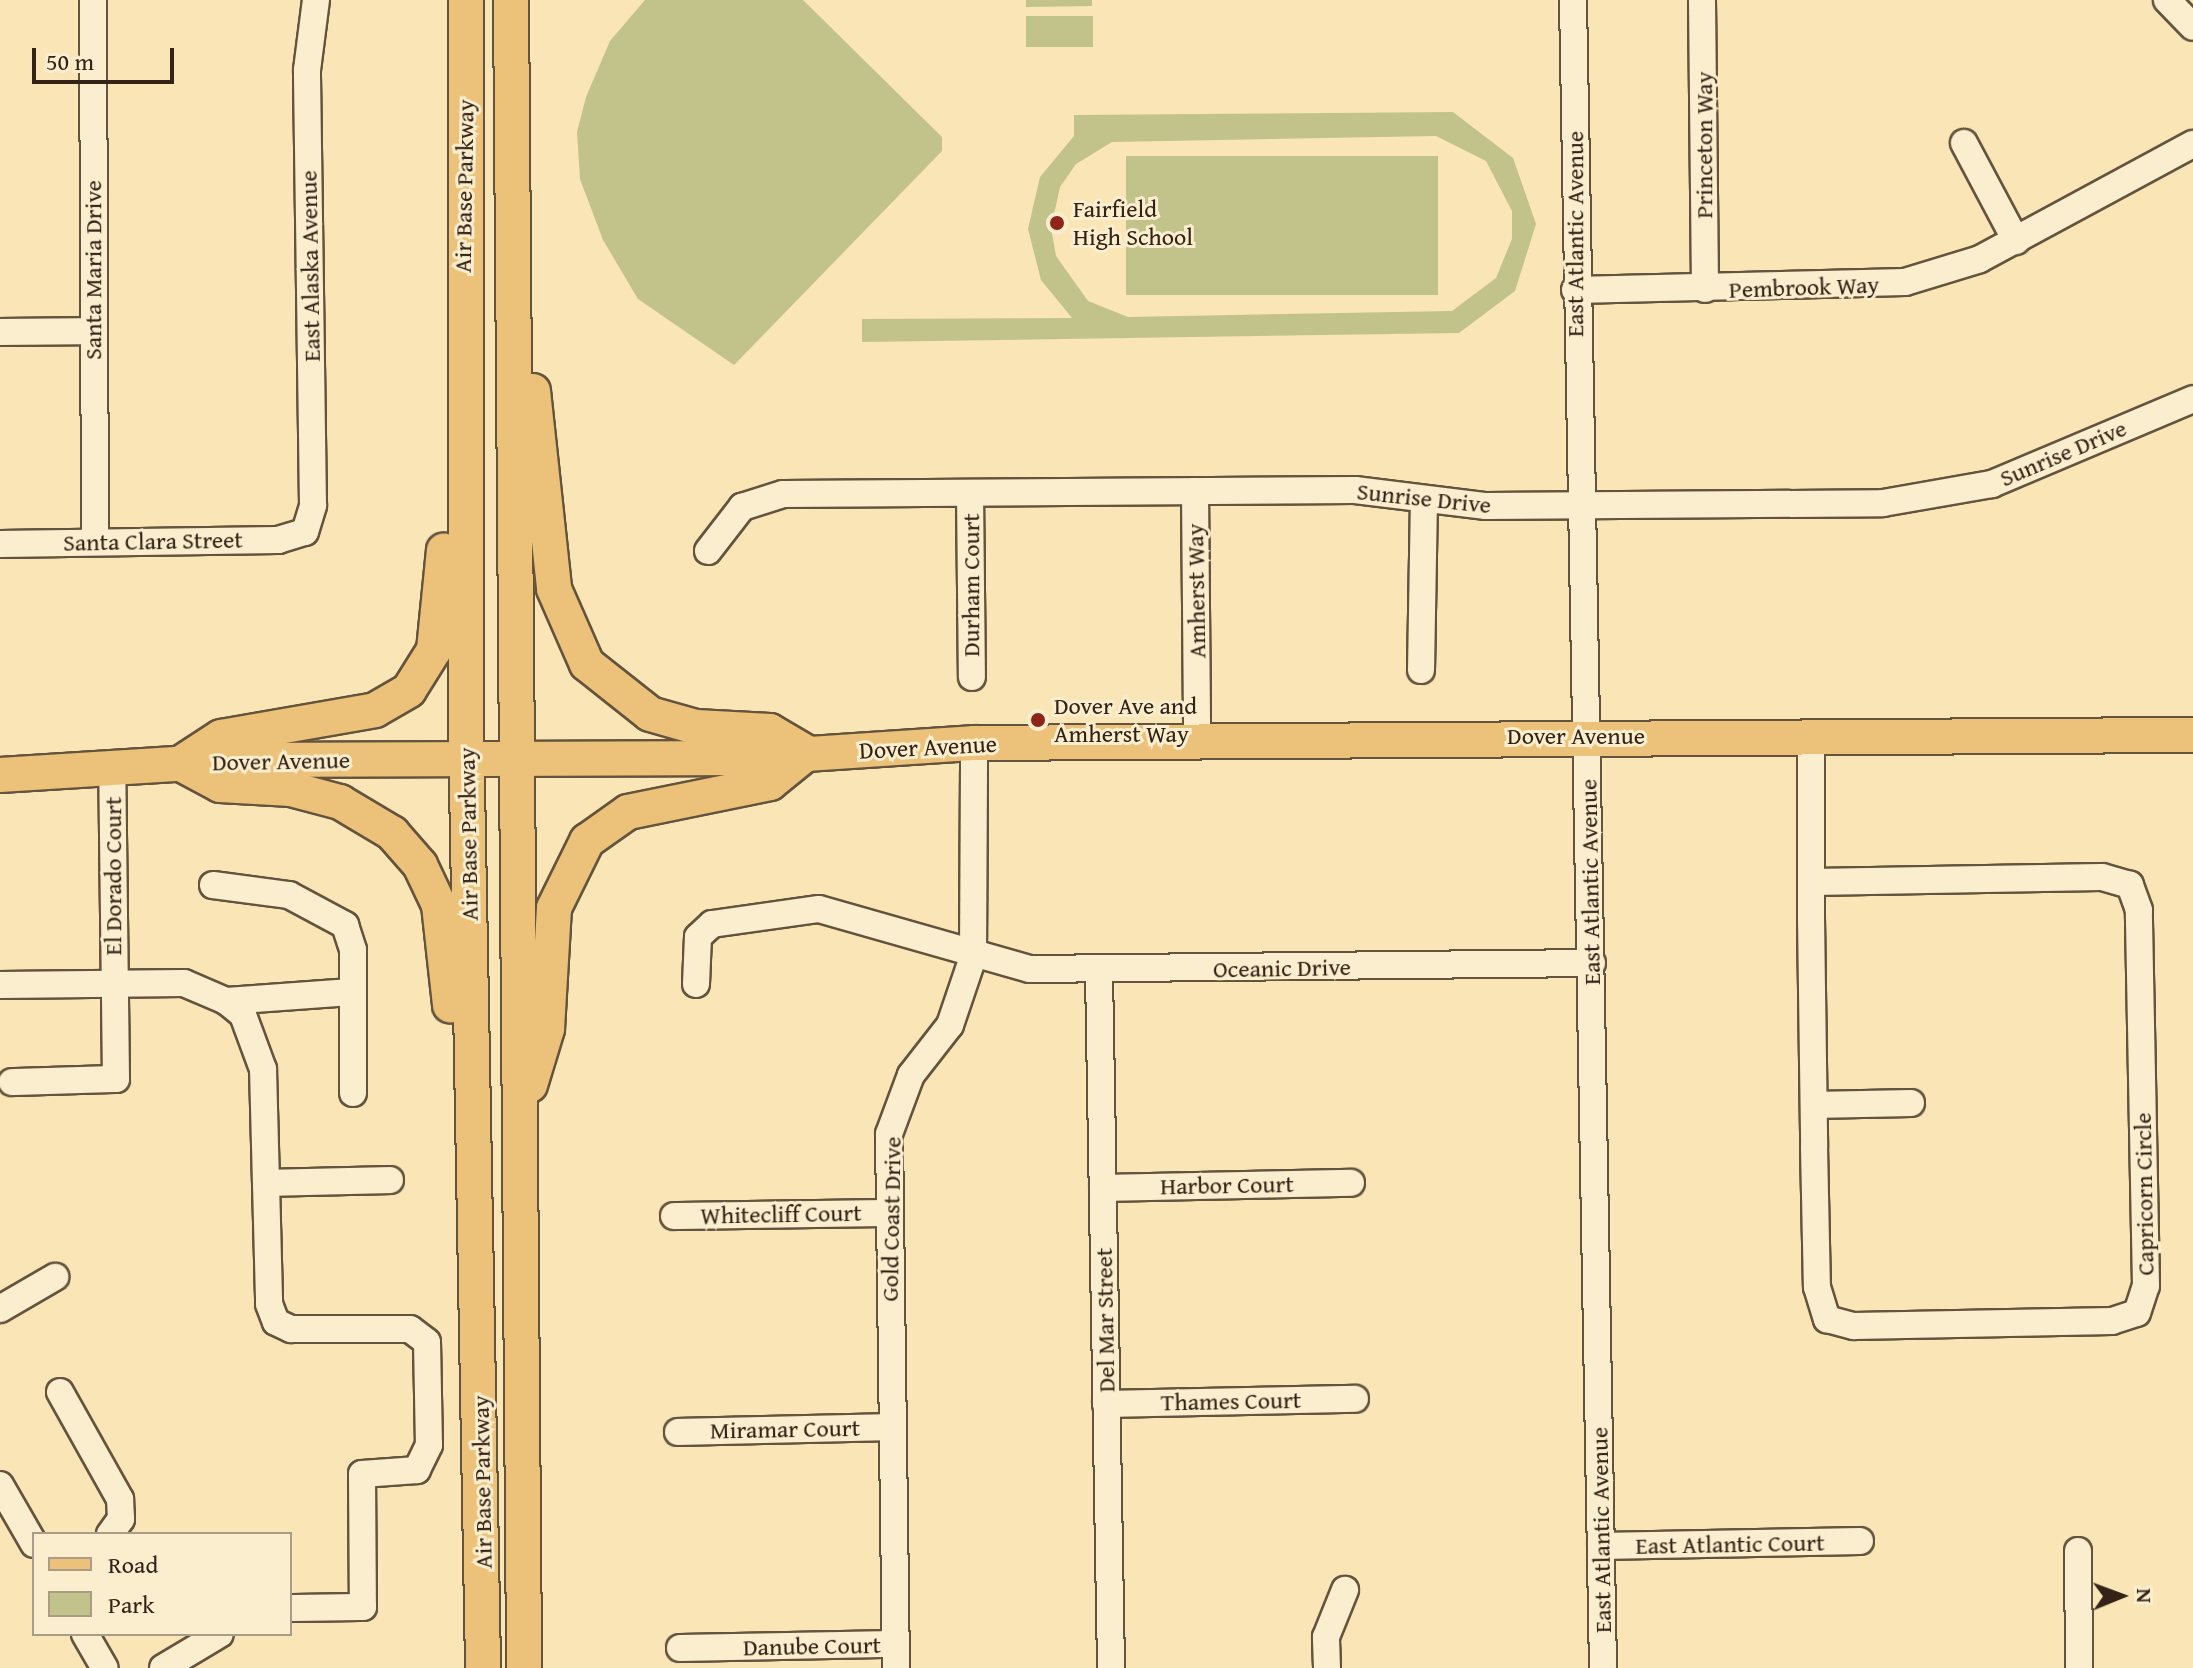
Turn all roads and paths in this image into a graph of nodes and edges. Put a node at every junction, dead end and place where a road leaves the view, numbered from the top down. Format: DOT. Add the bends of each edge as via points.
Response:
graph roads {
  1 [pos="93,0"];
  2 [pos="316,0"];
  3 [pos="466,0"];
  4 [pos="511,0"];
  5 [pos="1573,0"];
  6 [pos="1702,0"];
  7 [pos="2167,0"];
  8 [pos="2193,27"];
  9 [pos="1964,143"];
  10 [pos="2193,144"];
  11 [pos="2016,241"];
  12 [pos="513,284"];
  13 [pos="1705,289"];
  14 [pos="1575,290"];
  15 [pos="93,331"];
  16 [pos="0,332"];
  17 [pos="2193,399"];
  18 [pos="464,416"];
  19 [pos="1195,491"];
  20 [pos="970,493"];
  21 [pos="1424,500"];
  22 [pos="1580,506"];
  23 [pos="305,532"];
  24 [pos="95,541"];
  25 [pos="0,544"];
  26 [pos="708,551"];
  27 [pos="1421,670"];
  28 [pos="972,677"];
  29 [pos="1588,735"];
  30 [pos="2193,735"];
  31 [pos="1197,740"];
  32 [pos="1811,742"];
  33 [pos="974,743"];
  34 [pos="807,753"];
  35 [pos="467,759"];
  36 [pos="517,760"];
  37 [pos="180,764"];
  38 [pos="112,768"];
  39 [pos="0,775"];
  40 [pos="1811,882"];
  41 [pos="213,885"];
  42 [pos="973,957"];
  43 [pos="1592,963"];
  44 [pos="1099,972"];
  45 [pos="113,984"];
  46 [pos="696,984"];
  47 [pos="0,985"];
  48 [pos="352,992"];
  49 [pos="226,1001"];
  50 [pos="12,1082"];
  51 [pos="353,1093"];
  52 [pos="1911,1103"];
  53 [pos="1814,1105"];
  54 [pos="520,1119"];
  55 [pos="477,1169"];
  56 [pos="390,1180"];
  57 [pos="266,1183"];
  58 [pos="1351,1183"];
  59 [pos="1103,1188"];
  60 [pos="889,1213"];
  61 [pos="674,1216"];
  62 [pos="55,1277"];
  63 [pos="0,1309"];
  64 [pos="60,1392"];
  65 [pos="1355,1399"];
  66 [pos="1106,1404"];
  67 [pos="892,1427"];
  68 [pos="678,1432"];
  69 [pos="0,1485"];
  70 [pos="111,1532"];
  71 [pos="32,1541"];
  72 [pos="1860,1541"];
  73 [pos="1601,1546"];
  74 [pos="2078,1551"];
  75 [pos="1345,1590"];
  76 [pos="292,1608"];
  77 [pos="86,1636"];
  78 [pos="217,1636"];
  79 [pos="680,1648"];
  80 [pos="896,1656"];
  81 [pos="105,1668"];
  82 [pos="163,1668"];
  83 [pos="483,1668"];
  84 [pos="524,1668"];
  85 [pos="1111,1668"];
  86 [pos="1327,1668"];
  87 [pos="1603,1668"];
  88 [pos="2079,1668"];
  1 -- 15 [label="street, Santa Maria Drive"];
  2 -- 23 [label="street, East Alaska Avenue" via="307,70 313,505"];
  3 -- 18 [label="main road, Air Base Parkway"];
  4 -- 12 [label="main road, Air Base Parkway"];
  5 -- 14 [label="street, East Atlantic Avenue"];
  6 -- 13 [label="street, Princeton Way"];
  7 -- 8 [label="street"];
  9 -- 11 [label="street"];
  10 -- 11 [label="street, Pembrook Way"];
  11 -- 13 [label="street, Pembrook Way" via="1905,282"];
  12 -- 34 [label="main road" via="535,398 554,589 587,664 650,714 696,727 770,731"];
  12 -- 36 [label="main road, Air Base Parkway"];
  13 -- 14 [label="street, Pembrook Way"];
  14 -- 22 [label="street, East Atlantic Avenue"];
  15 -- 16 [label="street"];
  15 -- 24 [label="street, Santa Maria Drive"];
  17 -- 22 [label="street, Sunrise Drive" via="2173,402 2049,464 1939,496"];
  18 -- 35 [label="main road, Air Base Parkway"];
  18 -- 37 [label="main road" via="434,650 409,690 375,710 221,737"];
  19 -- 20 [label="street, Sunrise Drive"];
  19 -- 21 [label="street, Sunrise Drive" via="1355,490"];
  19 -- 31 [label="street, Amherst Way"];
  20 -- 26 [label="street, Sunrise Drive" via="760,497 742,507"];
  20 -- 28 [label="street, Durham Court"];
  21 -- 22 [label="street, Sunrise Drive"];
  21 -- 27 [label="street"];
  22 -- 29 [label="street, East Atlantic Avenue"];
  23 -- 24 [label="street, Santa Clara Street" via="278,540"];
  24 -- 25 [label="street, Santa Clara Street"];
  29 -- 31 [label="main road, Dover Avenue"];
  29 -- 32 [label="main road, Dover Avenue"];
  29 -- 43 [label="street, East Atlantic Avenue"];
  30 -- 32 [label="main road, Dover Avenue"];
  31 -- 33 [label="main road, Dover Avenue"];
  32 -- 40 [label="street, Capricorn Circle"];
  33 -- 34 [label="main road, Dover Avenue"];
  33 -- 42 [label="street, Gold Coast Drive"];
  34 -- 36 [label="main road, Dover Avenue"];
  34 -- 54 [label="main road" via="770,783 628,812 587,841 559,886 547,1029"];
  35 -- 36 [label="main road, Dover Avenue"];
  35 -- 37 [label="main road, Dover Avenue"];
  35 -- 55 [label="main road, Air Base Parkway"];
  36 -- 54 [label="main road, Air Base Parkway"];
  37 -- 38 [label="main road, Dover Avenue"];
  37 -- 55 [label="main road" via="220,785 291,789 340,802 408,848 431,884 445,930 452,1047"];
  38 -- 39 [label="main road, Dover Avenue"];
  38 -- 45 [label="street, El Dorado Court"];
  40 -- 53 [label="street, Capricorn Circle"];
  40 -- 53 [label="street, Capricorn Circle" via="2102,877 2130,885 2139,910 2146,1286 2137,1313 2112,1321 1854,1326 1827,1319 1817,1287"];
  41 -- 48 [label="street" via="289,895 330,911 345,925 353,950"];
  42 -- 44 [label="street, Oceanic Drive"];
  42 -- 46 [label="street, Oceanic Drive" via="850,916 783,910 712,924 698,937"];
  42 -- 60 [label="street, Gold Coast Drive" via="950,1025 896,1107"];
  43 -- 44 [label="street, Oceanic Drive"];
  43 -- 73 [label="street, East Atlantic Avenue"];
  44 -- 59 [label="street, Del Mar Street"];
  45 -- 47 [label="street"];
  45 -- 49 [label="street" via="184,983"];
  45 -- 50 [label="street, El Dorado Court" via="116,1079"];
  48 -- 49 [label="street"];
  48 -- 51 [label="street"];
  49 -- 57 [label="street" via="243,1015 263,1069"];
  52 -- 53 [label="street"];
  54 -- 84 [label="main road, Air Base Parkway"];
  55 -- 83 [label="main road, Air Base Parkway"];
  56 -- 57 [label="street"];
  57 -- 76 [label="street" via="269,1304 276,1322 291,1329 410,1329 427,1342 429,1445 417,1470 362,1474 363,1607"];
  58 -- 59 [label="street, Harbor Court"];
  59 -- 66 [label="street, Del Mar Street"];
  60 -- 61 [label="street, Whitecliff Court"];
  60 -- 67 [label="street, Gold Coast Drive"];
  62 -- 63 [label="street"];
  64 -- 70 [label="street" via="120,1499 121,1519"];
  65 -- 66 [label="street, Thames Court"];
  66 -- 85 [label="street, Del Mar Street"];
  67 -- 68 [label="street, Miramar Court"];
  67 -- 80 [label="street, Gold Coast Drive"];
  69 -- 71 [label="street"];
  72 -- 73 [label="street, East Atlantic Court"];
  73 -- 87 [label="street, East Atlantic Avenue"];
  74 -- 88 [label="street"];
  75 -- 86 [label="street" via="1326,1637"];
  77 -- 81 [label="street"];
  78 -- 82 [label="street"];
  79 -- 80 [label="street, Danube Court"];
}
